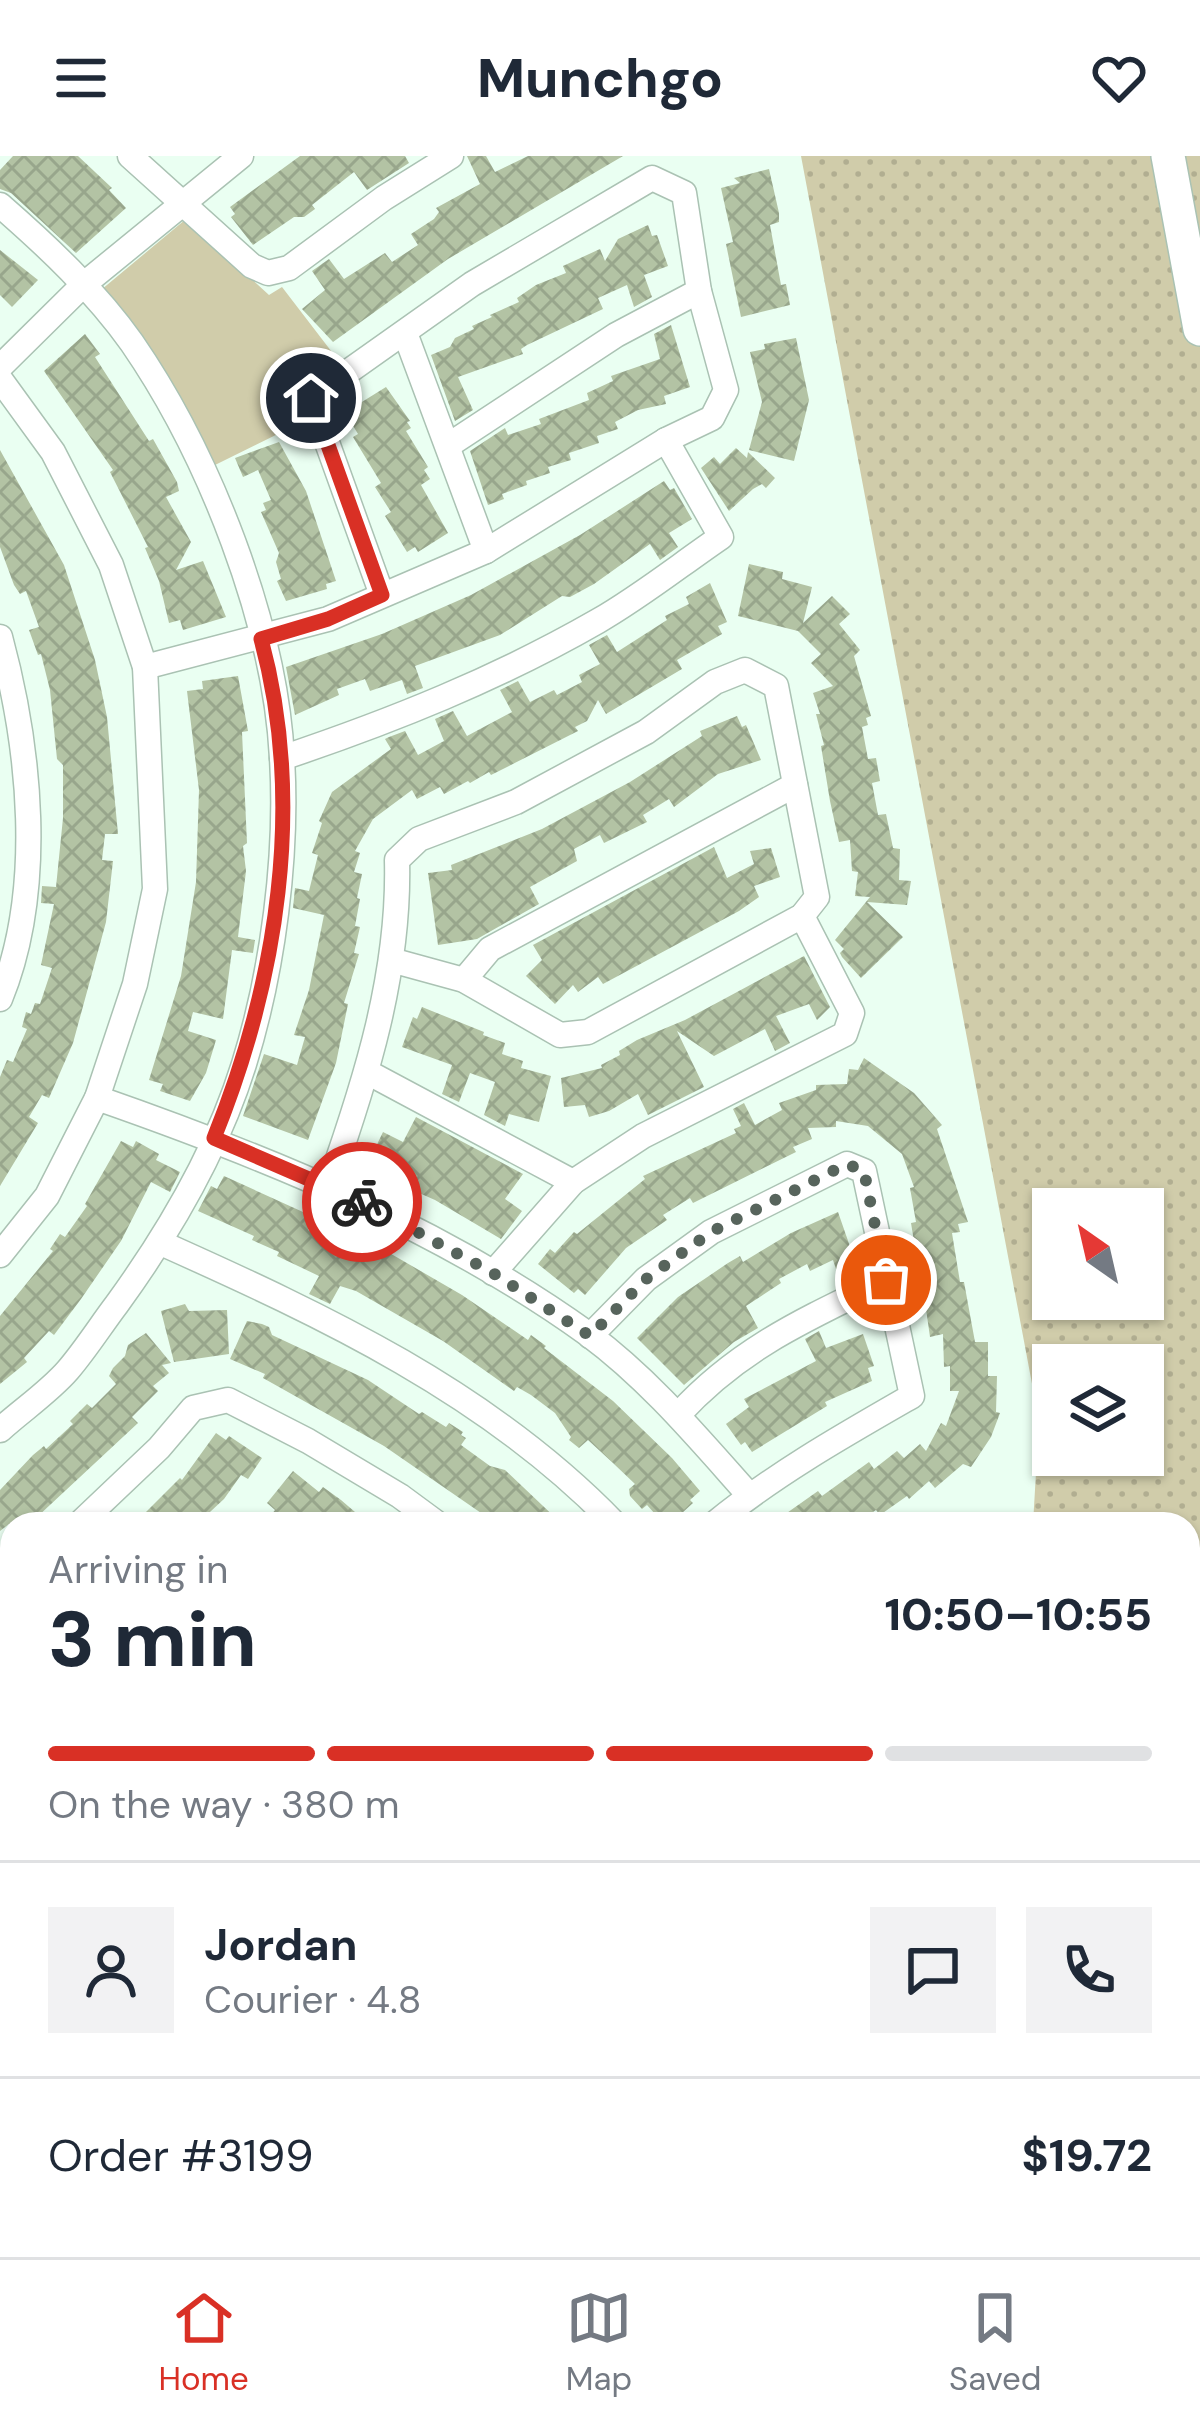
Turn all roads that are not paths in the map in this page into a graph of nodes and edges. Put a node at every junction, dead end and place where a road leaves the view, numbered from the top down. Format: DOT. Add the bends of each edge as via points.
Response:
graph roads {
  1 [pos="130,156"];
  2 [pos="241,156"];
  3 [pos="451,156"];
  4 [pos="1168,156"];
  5 [pos="182,203"];
  6 [pos="0,205"];
  7 [pos="83,285"];
  8 [pos="699,291"];
  9 [pos="1200,329"];
  10 [pos="405,333"];
  11 [pos="0,367"];
  12 [pos="0,379"];
  13 [pos="666,440"];
  14 [pos="448,445"];
  15 [pos="486,550"];
  16 [pos="382,595"];
  17 [pos="0,637"];
  18 [pos="261,639"];
  19 [pos="145,667"];
  20 [pos="283,758"];
  21 [pos="795,785"];
  22 [pos="802,916"];
  23 [pos="391,960"];
  24 [pos="464,980"];
  25 [pos="1,994"];
  26 [pos="369,1073"];
  27 [pos="98,1098"];
  28 [pos="214,1138"];
  29 [pos="573,1182"];
  30 [pos="329,1185"];
  31 [pos="161,1243"];
  32 [pos="0,1256"];
  33 [pos="493,1273"];
  34 [pos="886,1280"];
  35 [pos="590,1336"];
  36 [pos="678,1415"];
  37 [pos="0,1430"];
  38 [pos="749,1496"];
  39 [pos="92,1512"];
  40 [pos="422,1512"];
  41 [pos="602,1512"];
  42 [pos="729,1512"];
  1 -- 5 [label="street"];
  2 -- 5 [label="street"];
  3 -- 5 [label="street" via="289,268 268,273"];
  4 -- 9 [label="highway"];
  5 -- 7 [label="street"];
  6 -- 7 [label="street"];
  7 -- 11 [label="street"];
  7 -- 18 [label="street" via="131,342 196,453"];
  8 -- 10 [label="street" via="684,193 652,178"];
  8 -- 13 [label="street" via="726,390 712,418"];
  8 -- 14 [label="street" via="616,334"];
  10 -- 14 [label="street"];
  10 -- 16 [label="street" via="311,398"];
  12 -- 19 [label="street" via="53,452 111,565"];
  13 -- 15 [label="street"];
  13 -- 20 [label="street" via="721,537 601,620 488,679"];
  14 -- 15 [label="street"];
  15 -- 16 [label="street"];
  16 -- 18 [label="street"];
  17 -- 25 [label="street" via="26,761 29,826"];
  18 -- 19 [label="street"];
  18 -- 20 [label="street"];
  19 -- 27 [label="street" via="155,889"];
  20 -- 28 [label="street" via="274,932 243,1066"];
  21 -- 22 [label="street" via="817,897"];
  21 -- 23 [label="street" via="776,686 746,670 715,682 646,732 516,802 419,839 397,860"];
  21 -- 24 [label="street" via="490,949"];
  22 -- 24 [label="street" via="588,1032 560,1035"];
  22 -- 29 [label="street" via="852,1013 845,1034 643,1136"];
  23 -- 24 [label="street"];
  23 -- 26 [label="street"];
  26 -- 29 [label="street"];
  26 -- 30 [label="street"];
  27 -- 28 [label="street"];
  27 -- 32 [label="street" via="47,1196"];
  28 -- 30 [label="street"];
  28 -- 31 [label="street"];
  29 -- 33 [label="street"];
  30 -- 33 [label="street"];
  31 -- 37 [label="street" via="67,1372"];
  31 -- 41 [label="street" via="424,1373 537,1451"];
  33 -- 35 [label="street"];
  34 -- 35 [label="street" via="864,1171 847,1164 711,1232 646,1279"];
  34 -- 36 [label="street" via="771,1336 706,1383"];
  34 -- 38 [label="street" via="912,1396"];
  35 -- 36 [label="street"];
  36 -- 38 [label="street"];
  38 -- 42 [label="street"];
  39 -- 40 [label="street" via="193,1408 228,1400"];
}
